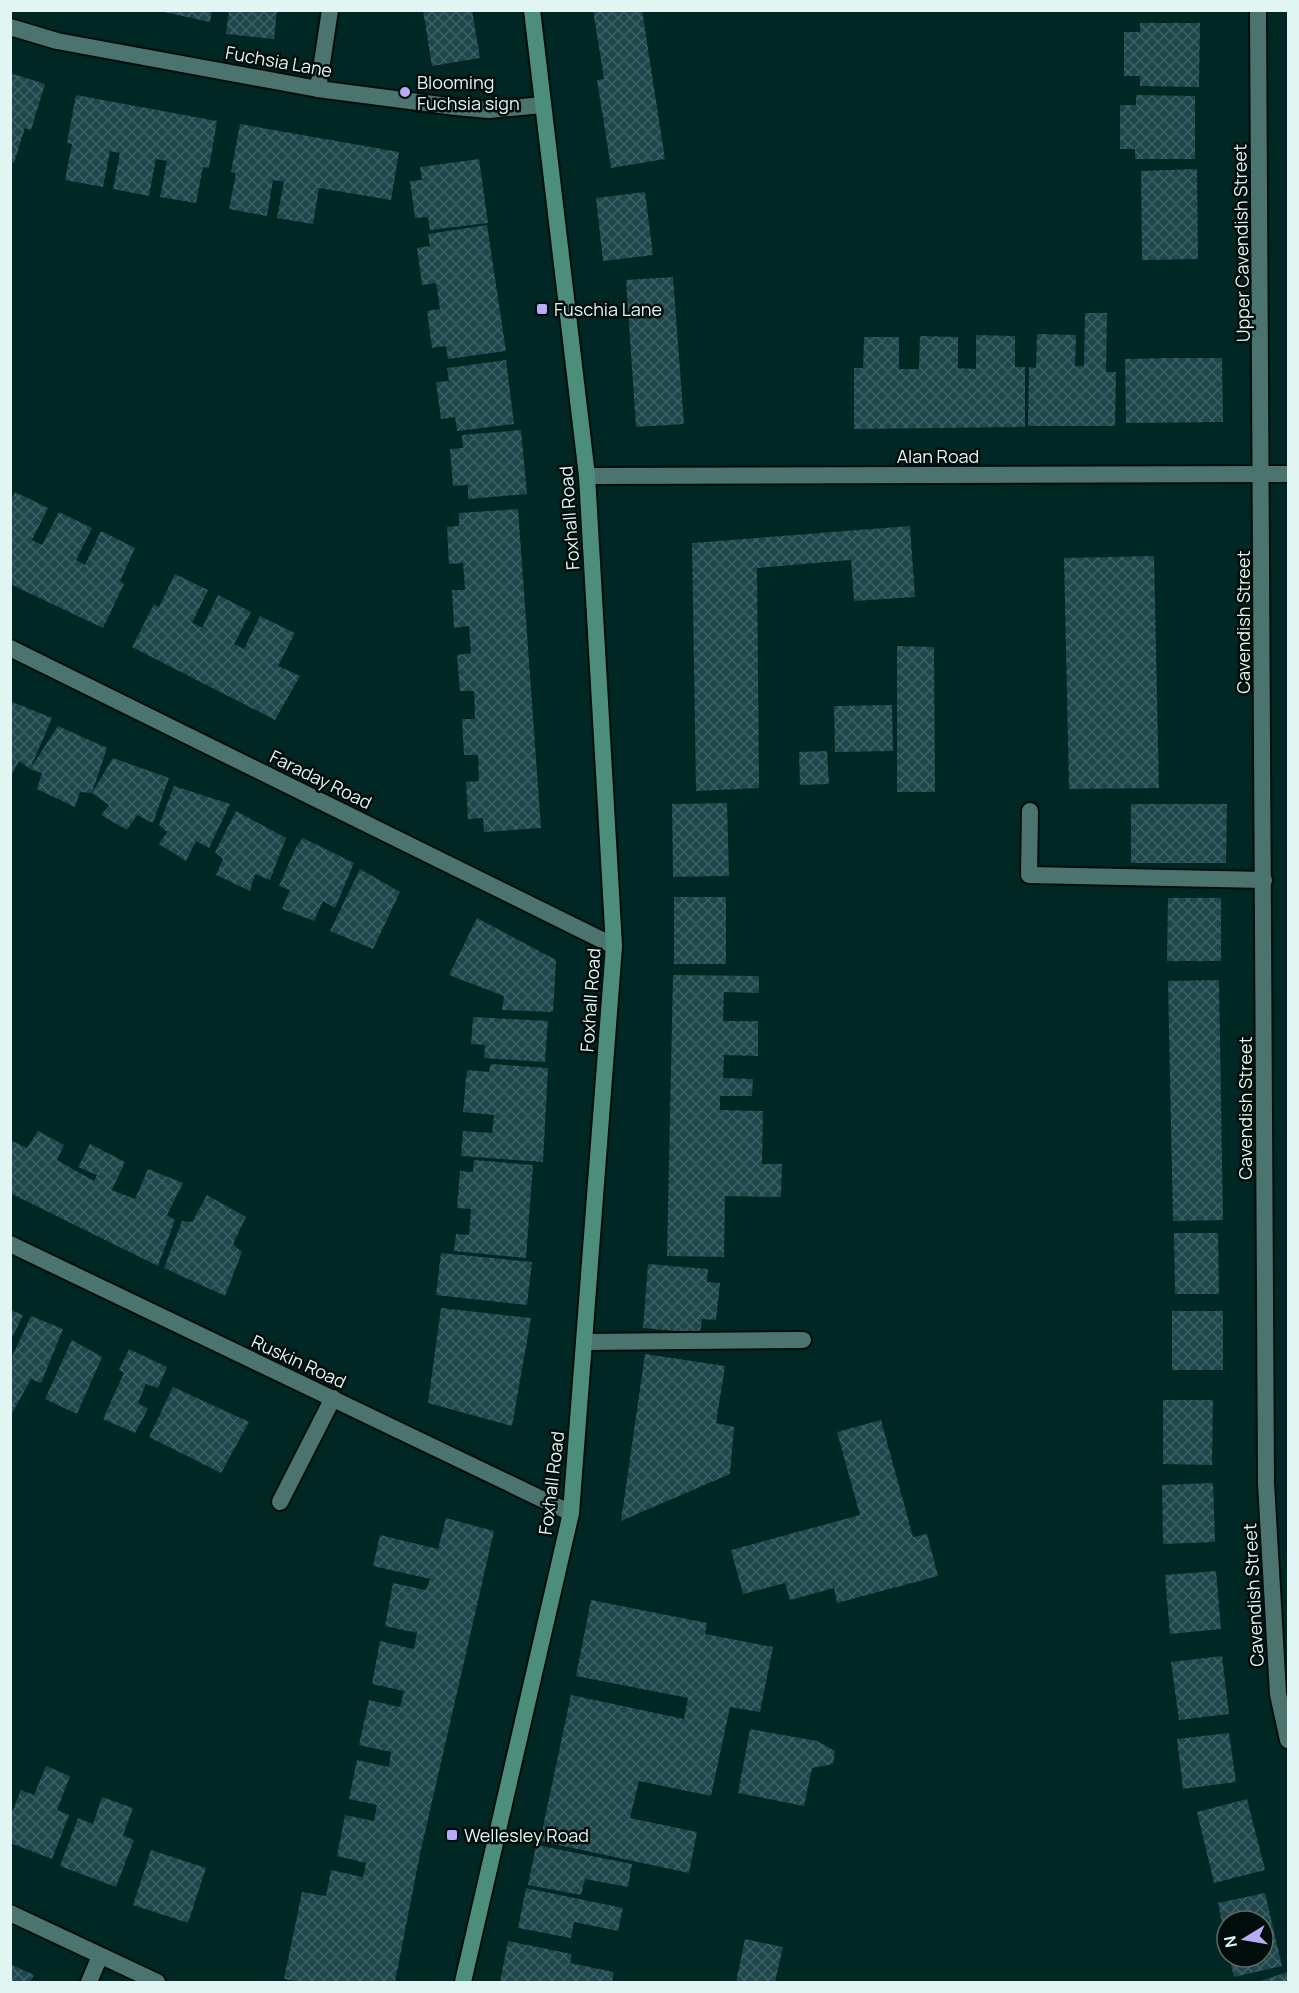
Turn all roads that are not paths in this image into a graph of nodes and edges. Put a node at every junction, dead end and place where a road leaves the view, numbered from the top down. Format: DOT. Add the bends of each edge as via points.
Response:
graph roads {
  1 [pos="330,10"];
  2 [pos="532,10"];
  3 [pos="1258,10"];
  4 [pos="10,27"];
  5 [pos="318,89"];
  6 [pos="543,105"];
  7 [pos="1288,474"];
  8 [pos="1262,475"];
  9 [pos="587,476"];
  10 [pos="10,648"];
  11 [pos="1030,811"];
  12 [pos="1264,880"];
  13 [pos="614,946"];
  14 [pos="10,1244"];
  15 [pos="803,1340"];
  16 [pos="584,1342"];
  17 [pos="333,1398"];
  18 [pos="280,1502"];
  19 [pos="571,1512"];
  20 [pos="1288,1740"];
  21 [pos="10,1913"];
  22 [pos="100,1956"];
  23 [pos="89,1983"];
  24 [pos="157,1983"];
  25 [pos="463,1983"];
  1 -- 5 [label="street"];
  2 -- 6 [label="main road, Foxhall Road"];
  3 -- 8 [label="street, Upper Cavendish Street"];
  4 -- 5 [label="street, Fuchsia Lane" via="57,41"];
  5 -- 6 [label="street, Fuchsia Lane" via="456,108 489,110"];
  6 -- 9 [label="main road, Foxhall Road"];
  7 -- 8 [label="street, Alan Road"];
  8 -- 9 [label="street, Alan Road"];
  8 -- 12 [label="street, Cavendish Street"];
  9 -- 13 [label="main road, Foxhall Road"];
  10 -- 13 [label="street, Faraday Road"];
  11 -- 12 [label="street" via="1029,875"];
  12 -- 20 [label="street, Cavendish Street" via="1266,1483 1278,1694"];
  13 -- 16 [label="main road, Foxhall Road"];
  14 -- 17 [label="street, Ruskin Road"];
  15 -- 16 [label="street"];
  16 -- 19 [label="main road, Foxhall Road"];
  17 -- 18 [label="street"];
  17 -- 19 [label="street, Ruskin Road"];
  19 -- 25 [label="main road, Foxhall Road"];
  21 -- 22 [label="street"];
  22 -- 23 [label="street"];
  22 -- 24 [label="street"];
}
